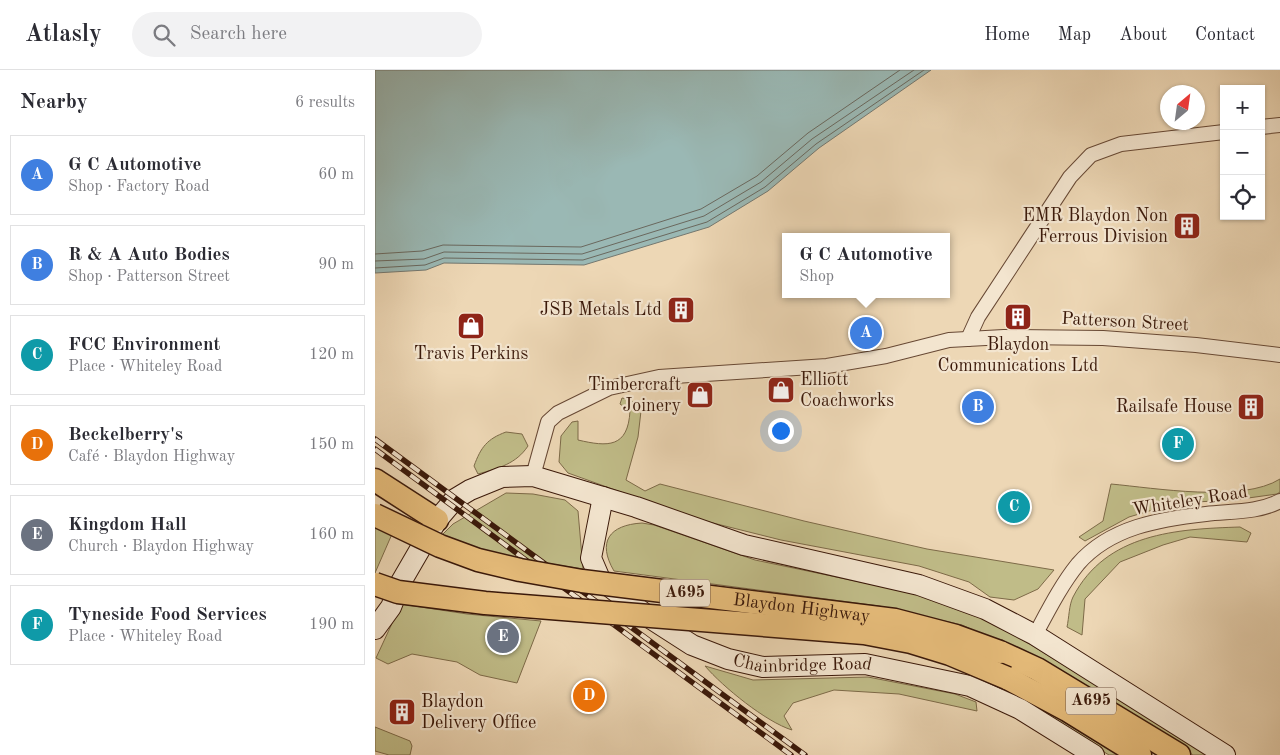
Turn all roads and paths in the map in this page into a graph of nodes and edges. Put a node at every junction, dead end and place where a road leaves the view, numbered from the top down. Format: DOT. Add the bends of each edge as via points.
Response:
graph roads {
  1 [pos="1280,125"];
  2 [pos="1265,127"];
  3 [pos="1220,132"];
  4 [pos="968,339"];
  5 [pos="1280,355"];
  6 [pos="533,476"];
  7 [pos="375,480"];
  8 [pos="603,497"];
  9 [pos="1280,501"];
  10 [pos="375,515"];
  11 [pos="437,520"];
  12 [pos="401,582"];
  13 [pos="375,584"];
  14 [pos="375,608"];
  15 [pos="375,629"];
  16 [pos="1035,635"];
  17 [pos="1094,755"];
  18 [pos="1140,755"];
  19 [pos="1179,755"];
  20 [pos="1225,755"];
  1 -- 2 [label="street"];
  3 -- 4 [label="street" via="1121,144 1091,155 1070,177 978,317"];
  4 -- 5 [label="street, Patterson Street" via="1103,338"];
  4 -- 6 [label="street, Patterson Street" via="949,340 886,356 827,366 659,377 609,388 558,413 548,422"];
  6 -- 8 [label="main road"];
  6 -- 11 [label="main road" via="502,477 470,490 455,499"];
  7 -- 11 [label="main road"];
  8 -- 16 [label="main road" via="744,545 919,585 985,609"];
  8 -- 17 [label="main road, Chainbridge Road" via="591,558 600,579 649,618 692,645 728,659 763,667 865,664 970,686 1020,709"];
  9 -- 16 [label="street, Whiteley Road" via="1258,509 1152,522 1112,537 1079,563"];
  10 -- 19 [label="main road, Blaydon Highway / A695, bridge" via="440,546 520,570 582,581 895,620 956,636 1037,669"];
  11 -- 12 [label="main road"];
  12 -- 14 [label="main road"];
  12 -- 15 [label="main road" via="391,607"];
  13 -- 18 [label="main road, Blaydon Highway / A695, bridge" via="398,592 485,603 864,633 911,642 1007,678"];
  16 -- 20 [label="main road"];
}
